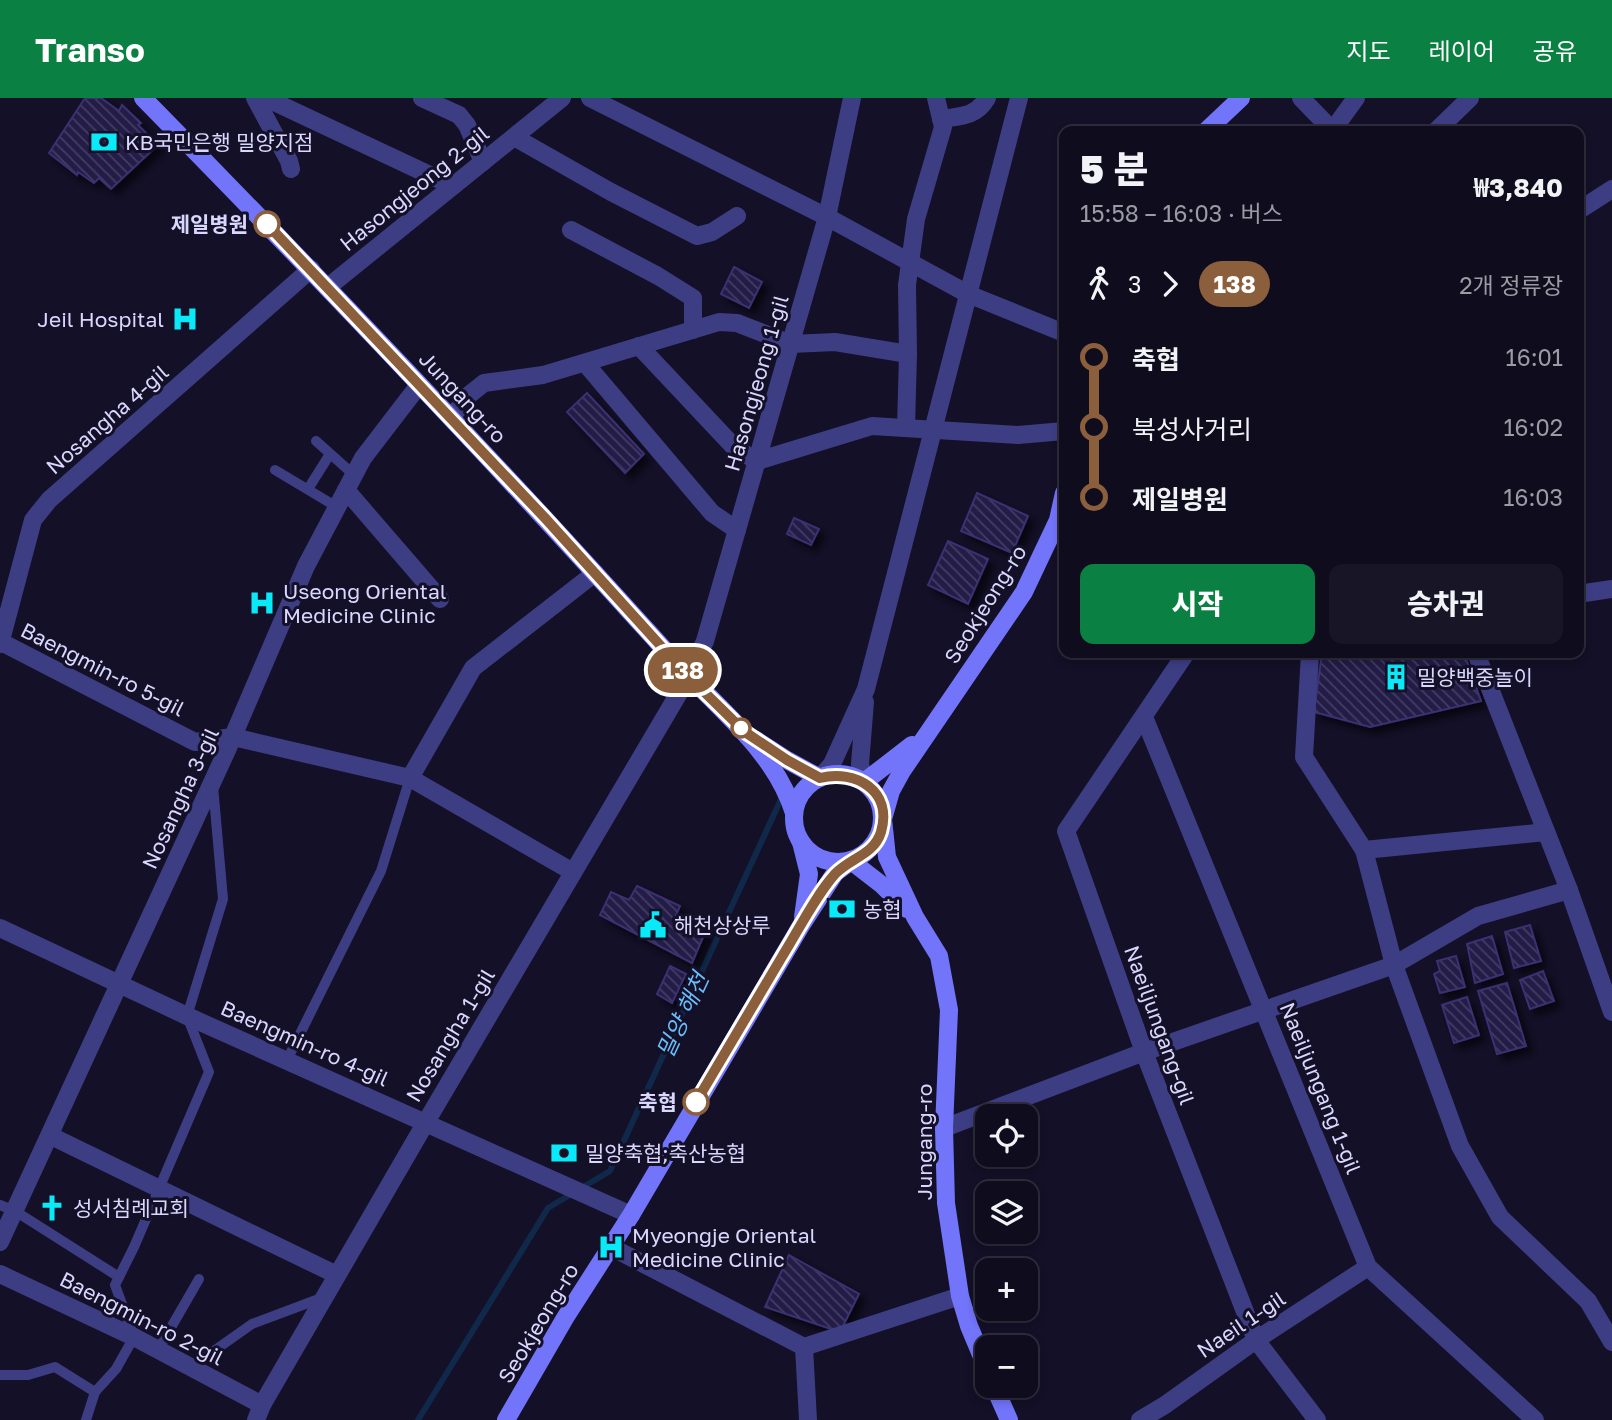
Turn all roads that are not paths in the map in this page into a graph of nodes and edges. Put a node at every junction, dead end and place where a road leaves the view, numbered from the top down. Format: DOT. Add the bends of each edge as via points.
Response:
graph roads {
  1 [pos="144,98"];
  2 [pos="255,98"];
  3 [pos="266,98"];
  4 [pos="422,98"];
  5 [pos="562,98"];
  6 [pos="590,98"];
  7 [pos="852,98"];
  8 [pos="936,98"];
  9 [pos="987,98"];
  10 [pos="1019,98"];
  11 [pos="1241,98"];
  12 [pos="1301,98"];
  13 [pos="1356,98"];
  14 [pos="1470,98"];
  15 [pos="941,119"];
  16 [pos="1211,126"];
  17 [pos="1327,126"];
  18 [pos="1336,126"];
  19 [pos="1441,126"];
  20 [pos="514,136"];
  21 [pos="483,162"];
  22 [pos="292,169"];
  23 [pos="453,186"];
  24 [pos="1612,189"];
  25 [pos="1584,207"];
  26 [pos="737,216"];
  27 [pos="827,217"];
  28 [pos="571,230"];
  29 [pos="911,262"];
  30 [pos="311,270"];
  31 [pos="328,287"];
  32 [pos="968,294"];
  33 [pos="693,330"];
  34 [pos="1059,331"];
  35 [pos="790,344"];
  36 [pos="639,346"];
  37 [pos="908,354"];
  38 [pos="585,363"];
  39 [pos="419,385"];
  40 [pos="451,418"];
  41 [pos="906,428"];
  42 [pos="933,430"];
  43 [pos="1059,431"];
  44 [pos="316,441"];
  45 [pos="330,454"];
  46 [pos="757,460"];
  47 [pos="275,470"];
  48 [pos="350,483"];
  49 [pos="308,489"];
  50 [pos="337,507"];
  51 [pos="1059,516"];
  52 [pos="737,530"];
  53 [pos="595,573"];
  54 [pos="1612,589"];
  55 [pos="1584,593"];
  56 [pos="440,599"];
  57 [pos="0,643"];
  58 [pos="1183,658"];
  59 [pos="1310,658"];
  60 [pos="1478,658"];
  61 [pos="688,676"];
  62 [pos="866,688"];
  63 [pos="1144,717"];
  64 [pos="745,732"];
  65 [pos="929,732"];
  66 [pos="233,737"];
  67 [pos="410,778"];
  68 [pos="820,778"];
  69 [pos="213,782"];
  70 [pos="864,782"];
  71 [pos="794,813"];
  72 [pos="883,819"];
  73 [pos="1546,832"];
  74 [pos="801,842"];
  75 [pos="1364,850"];
  76 [pos="851,861"];
  77 [pos="573,872"];
  78 [pos="1569,890"];
  79 [pos="915,916"];
  80 [pos="802,924"];
  81 [pos="0,928"];
  82 [pos="1394,965"];
  83 [pos="119,982"];
  84 [pos="1265,1010"];
  85 [pos="1612,1012"];
  86 [pos="187,1016"];
  87 [pos="1144,1052"];
  88 [pos="287,1060"];
  89 [pos="426,1122"];
  90 [pos="944,1128"];
  91 [pos="51,1136"];
  92 [pos="160,1189"];
  93 [pos="7,1208"];
  94 [pos="626,1213"];
  95 [pos="0,1242"];
  96 [pos="611,1247"];
  97 [pos="1368,1267"];
  98 [pos="0,1274"];
  99 [pos="337,1275"];
  100 [pos="119,1277"];
  101 [pos="199,1279"];
  102 [pos="960,1296"];
  103 [pos="324,1297"];
  104 [pos="134,1337"];
  105 [pos="975,1340"];
  106 [pos="1256,1340"];
  107 [pos="1612,1342"];
  108 [pos="804,1347"];
  109 [pos="158,1350"];
  110 [pos="191,1367"];
  111 [pos="0,1375"];
  112 [pos="95,1392"];
  113 [pos="999,1398"];
  114 [pos="259,1413"];
  115 [pos="1161,1413"];
  116 [pos="86,1420"];
  117 [pos="506,1420"];
  118 [pos="808,1420"];
  119 [pos="1009,1420"];
  120 [pos="1140,1420"];
  121 [pos="1317,1420"];
  122 [pos="1535,1420"];
  1 -- 30 [label="street, Jungang-ro"];
  2 -- 22 [label="street"];
  3 -- 23 [label="street"];
  4 -- 21 [label="street" via="458,115"];
  5 -- 20 [label="street, Hasongjeong 2-gil"];
  6 -- 27 [label="street"];
  7 -- 27 [label="street, Hasongjeong 1-gil"];
  8 -- 15 [label="street"];
  9 -- 15 [label="street" via="971,115"];
  10 -- 32 [label="street"];
  11 -- 16 [label="street"];
  12 -- 17 [label="street"];
  13 -- 18 [label="street"];
  14 -- 19 [label="street"];
  15 -- 29 [label="street" via="943,127 916,219"];
  20 -- 21 [label="street, Hasongjeong 2-gil"];
  20 -- 26 [label="street" via="697,236"];
  21 -- 23 [label="street, Hasongjeong 2-gil"];
  23 -- 31 [label="street, Hasongjeong 2-gil"];
  24 -- 25 [label="street"];
  27 -- 29 [label="street"];
  27 -- 35 [label="street, Hasongjeong 1-gil"];
  28 -- 33 [label="street" via="692,298"];
  29 -- 32 [label="street"];
  29 -- 37 [label="street" via="906,285"];
  30 -- 31 [label="street, Jungang-ro"];
  30 -- 57 [label="street, Nosangha 4-gil" via="49,500 33,520"];
  31 -- 39 [label="street, Jungang-ro"];
  32 -- 34 [label="street"];
  32 -- 42 [label="street"];
  33 -- 35 [label="street" via="719,322 737,323"];
  33 -- 36 [label="street"];
  35 -- 37 [label="street" via="835,342"];
  35 -- 46 [label="street, Hasongjeong 1-gil"];
  36 -- 38 [label="street"];
  36 -- 46 [label="street" via="735,448"];
  37 -- 41 [label="street"];
  38 -- 40 [label="street" via="543,375 484,383"];
  38 -- 52 [label="street" via="712,513"];
  39 -- 40 [label="street, Jungang-ro"];
  39 -- 48 [label="street, Nosangha 3-gil" via="363,458"];
  40 -- 53 [label="street, Jungang-ro"];
  41 -- 42 [label="street"];
  41 -- 46 [label="street" via="872,426"];
  42 -- 43 [label="street" via="1018,435"];
  42 -- 62 [label="street"];
  44 -- 45 [label="lane"];
  45 -- 48 [label="lane"];
  45 -- 49 [label="lane"];
  46 -- 52 [label="street, Hasongjeong 1-gil"];
  47 -- 49 [label="lane"];
  48 -- 50 [label="street, Nosangha 3-gil"];
  48 -- 56 [label="street"];
  49 -- 50 [label="lane"];
  50 -- 66 [label="street, Nosangha 3-gil" via="306,566"];
  51 -- 65 [label="street, Seokjeong-ro" via="1024,592"];
  52 -- 61 [label="street, Hasongjeong 1-gil" via="705,641"];
  53 -- 61 [label="street, Jungang-ro"];
  53 -- 67 [label="street" via="472,668"];
  54 -- 55 [label="street"];
  57 -- 66 [label="street, Baengmin-ro 5-gil" via="195,742"];
  58 -- 63 [label="street, Naeiljungang-gil"];
  59 -- 75 [label="street" via="1304,757"];
  60 -- 73 [label="street"];
  61 -- 64 [label="street, Jungang-ro"];
  61 -- 77 [label="street, Nosangha 1-gil"];
  62 -- 68 [label="street" via="832,764"];
  62 -- 70 [label="street" via="860,764"];
  63 -- 84 [label="street, Naeiljungang 1-gil"];
  63 -- 87 [label="street, Naeiljungang-gil" via="1066,831"];
  64 -- 68 [label="street"];
  64 -- 71 [label="street" via="788,793"];
  65 -- 70 [label="street"];
  65 -- 72 [label="street, Seokjeong-ro" via="891,791"];
  66 -- 67 [label="street, Baengmin-ro 5-gil"];
  66 -- 69 [label="street, Nosangha 3-gil"];
  67 -- 77 [label="street, Baengmin-ro 5-gil"];
  67 -- 88 [label="lane" via="381,871"];
  68 -- 70 [label="street" via="850,775"];
  68 -- 71 [label="street" via="807,786"];
  69 -- 83 [label="street, Nosangha 3-gil"];
  69 -- 86 [label="lane" via="223,899"];
  70 -- 72 [label="street" via="875,793"];
  71 -- 74 [label="street"];
  72 -- 76 [label="street" via="874,845"];
  72 -- 79 [label="street" via="887,857"];
  73 -- 75 [label="street"];
  73 -- 78 [label="street"];
  74 -- 76 [label="street" via="823,860"];
  74 -- 80 [label="street" via="808,874"];
  75 -- 82 [label="street"];
  76 -- 79 [label="street"];
  76 -- 80 [label="street, Seokjeong-ro" via="835,873"];
  77 -- 89 [label="street, Nosangha 1-gil"];
  78 -- 82 [label="street" via="1478,916"];
  78 -- 85 [label="street"];
  79 -- 90 [label="street, Jungang-ro" via="939,956 949,1010"];
  80 -- 94 [label="street, Seokjeong-ro"];
  81 -- 83 [label="street, Baengmin-ro 4-gil"];
  82 -- 84 [label="street"];
  82 -- 107 [label="street" via="1460,1146 1500,1217 1588,1301"];
  83 -- 86 [label="street, Baengmin-ro 4-gil"];
  83 -- 91 [label="street, Nosangha 3-gil"];
  84 -- 87 [label="street"];
  84 -- 97 [label="street, Naeiljungang 1-gil"];
  86 -- 88 [label="street, Baengmin-ro 4-gil"];
  86 -- 92 [label="lane" via="209,1072"];
  87 -- 90 [label="street"];
  87 -- 106 [label="street, Naeiljungang-gil"];
  88 -- 89 [label="street, Baengmin-ro 4-gil"];
  89 -- 94 [label="street, Baengmin-ro 4-gil"];
  89 -- 99 [label="street, Nosangha 1-gil"];
  90 -- 102 [label="street, Jungang-ro" via="946,1203"];
  91 -- 92 [label="street"];
  91 -- 93 [label="street, Nosangha 3-gil"];
  92 -- 99 [label="street"];
  92 -- 100 [label="lane"];
  93 -- 95 [label="street, Nosangha 3-gil"];
  93 -- 100 [label="lane"];
  94 -- 96 [label="street, Seokjeong-ro"];
  96 -- 108 [label="street"];
  96 -- 117 [label="street, Seokjeong-ro"];
  97 -- 106 [label="street, Naeil 1-gil"];
  97 -- 122 [label="street, Naeiljungang 1-gil"];
  98 -- 104 [label="street, Baengmin-ro 2-gil"];
  99 -- 103 [label="street, Nosangha 1-gil"];
  100 -- 104 [label="lane" via="115,1285"];
  101 -- 109 [label="lane"];
  102 -- 105 [label="street, Jungang-ro"];
  102 -- 108 [label="street"];
  103 -- 110 [label="lane" via="253,1324"];
  103 -- 114 [label="street, Nosangha 1-gil"];
  104 -- 109 [label="street, Baengmin-ro 2-gil"];
  104 -- 112 [label="lane" via="116,1370"];
  106 -- 115 [label="street, Naeil 1-gil"];
  106 -- 121 [label="street, Naeiljungang-gil"];
  108 -- 118 [label="street"];
  109 -- 110 [label="street, Baengmin-ro 2-gil"];
  110 -- 114 [label="street, Baengmin-ro 2-gil"];
  111 -- 112 [label="lane" via="28,1375 55,1367"];
  112 -- 116 [label="lane"];
  113 -- 119 [label="street"];
  115 -- 120 [label="street, Naeil 1-gil"];
}
